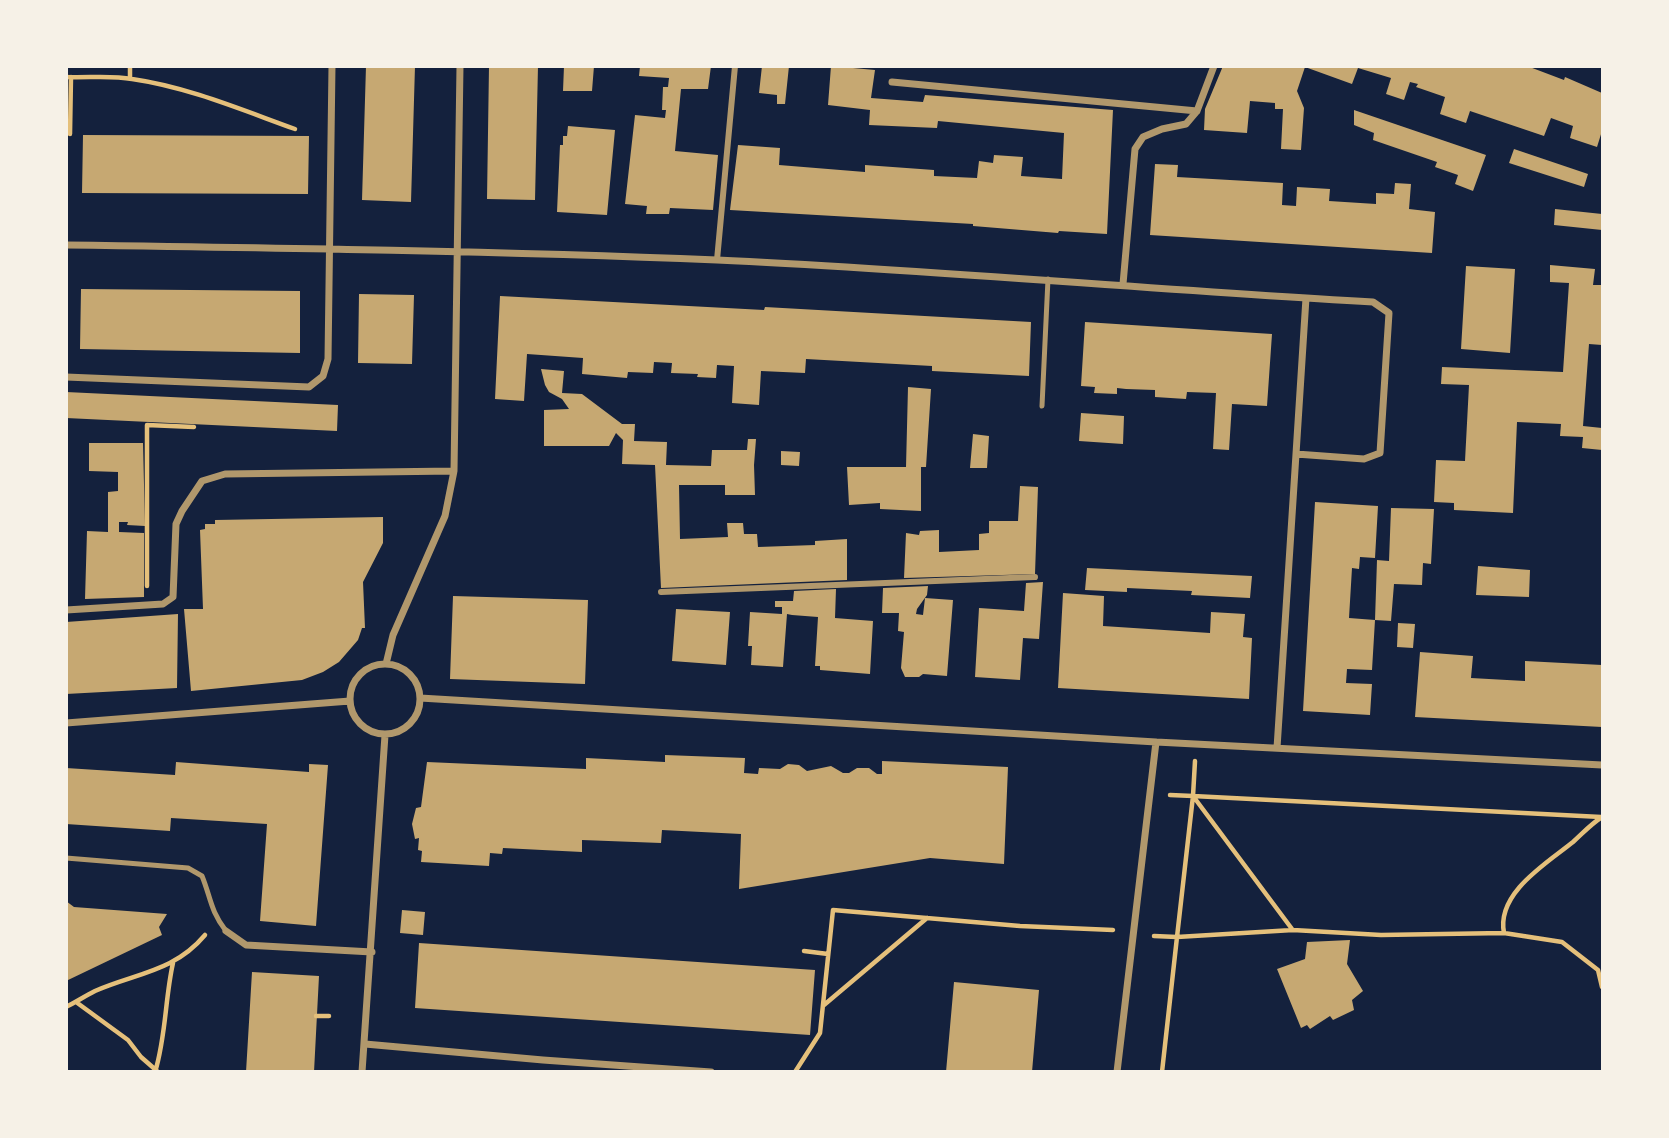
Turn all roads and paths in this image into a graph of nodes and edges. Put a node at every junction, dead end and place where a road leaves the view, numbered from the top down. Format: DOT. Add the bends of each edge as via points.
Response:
graph roads {
  1 [pos="130,66"];
  2 [pos="332,66"];
  3 [pos="460,66"];
  4 [pos="735,66"];
  5 [pos="1214,66"];
  6 [pos="69,77"];
  7 [pos="130,78"];
  8 [pos="892,82"];
  9 [pos="1197,111"];
  10 [pos="295,129"];
  11 [pos="70,134"];
  12 [pos="66,245"];
  13 [pos="331,249"];
  14 [pos="457,252"];
  15 [pos="716,260"];
  16 [pos="1048,279"];
  17 [pos="1123,284"];
  18 [pos="1306,298"];
  19 [pos="66,377"];
  20 [pos="1042,406"];
  21 [pos="194,427"];
  22 [pos="1296,454"];
  23 [pos="454,471"];
  24 [pos="1035,577"];
  25 [pos="147,586"];
  26 [pos="661,592"];
  27 [pos="66,610"];
  28 [pos="386,664"];
  29 [pos="420,698"];
  30 [pos="349,701"];
  31 [pos="66,723"];
  32 [pos="385,735"];
  33 [pos="1156,742"];
  34 [pos="1277,748"];
  35 [pos="1195,754"];
  36 [pos="1602,765"];
  37 [pos="1170,795"];
  38 [pos="1193,796"];
  39 [pos="1602,817"];
  40 [pos="66,858"];
  41 [pos="927,918"];
  42 [pos="1113,930"];
  43 [pos="1293,930"];
  44 [pos="226,931"];
  45 [pos="1504,933"];
  46 [pos="205,935"];
  47 [pos="1154,936"];
  48 [pos="1177,937"];
  49 [pos="804,951"];
  50 [pos="372,952"];
  51 [pos="828,954"];
  52 [pos="174,962"];
  53 [pos="1602,986"];
  54 [pos="75,1002"];
  55 [pos="66,1004"];
  56 [pos="824,1006"];
  57 [pos="316,1016"];
  58 [pos="329,1016"];
  59 [pos="365,1044"];
  60 [pos="156,1071"];
  61 [pos="362,1072"];
  62 [pos="711,1072"];
  63 [pos="795,1072"];
  64 [pos="1117,1072"];
  65 [pos="1162,1072"];
  1 -- 7 [label="path"];
  2 -- 13 [label="street"];
  3 -- 14 [label="street"];
  4 -- 15 [label="street"];
  5 -- 9 [label="street"];
  6 -- 7 [label="path"];
  6 -- 11 [label="path"];
  7 -- 10 [label="path" via="217,101"];
  8 -- 9 [label="street"];
  9 -- 17 [label="street" via="1186,124 1143,137 1135,149"];
  12 -- 13 [label="street"];
  13 -- 14 [label="street"];
  13 -- 19 [label="street" via="328,359 323,376 309,387"];
  14 -- 15 [label="street"];
  14 -- 23 [label="street"];
  15 -- 16 [label="street"];
  16 -- 17 [label="street"];
  16 -- 20 [label="lane"];
  17 -- 18 [label="street"];
  18 -- 22 [label="street"];
  18 -- 22 [label="street" via="1373,302 1389,313 1381,439 1380,453 1364,459"];
  21 -- 25 [label="path" via="147,425"];
  22 -- 34 [label="street"];
  23 -- 27 [label="street" via="225,474 202,481 176,524 173,597 163,604"];
  23 -- 28 [label="street" via="445,516 393,635"];
  24 -- 26 [label="street"];
  28 -- 29 [label="street" via="413,678"];
  28 -- 30 [label="street" via="364,671 356,679"];
  29 -- 32 [label="street" via="414,720"];
  29 -- 33 [label="street"];
  30 -- 31 [label="street"];
  30 -- 32 [label="street" via="365,729"];
  32 -- 50 [label="street"];
  33 -- 34 [label="street"];
  33 -- 64 [label="street"];
  34 -- 36 [label="street"];
  35 -- 38 [label="path"];
  37 -- 38 [label="path"];
  38 -- 39 [label="path"];
  38 -- 43 [label="path"];
  38 -- 48 [label="path"];
  39 -- 45 [label="path" via="1542,865 1511,897 1502,923"];
  40 -- 44 [label="lane" via="188,868 202,876 213,914"];
  41 -- 42 [label="path"];
  41 -- 51 [label="path" via="833,910"];
  41 -- 56 [label="path"];
  43 -- 45 [label="path" via="1381,935"];
  43 -- 48 [label="path"];
  44 -- 50 [label="street" via="246,944"];
  45 -- 53 [label="path" via="1562,942 1598,970"];
  46 -- 52 [label="path"];
  47 -- 48 [label="path"];
  48 -- 65 [label="path"];
  49 -- 51 [label="path"];
  50 -- 59 [label="street"];
  51 -- 56 [label="path"];
  52 -- 54 [label="path"];
  52 -- 60 [label="path"];
  54 -- 55 [label="path"];
  54 -- 60 [label="path" via="128,1040"];
  56 -- 63 [label="path" via="820,1033"];
  57 -- 58 [label="path"];
  59 -- 61 [label="street"];
  59 -- 62 [label="street"];
}
